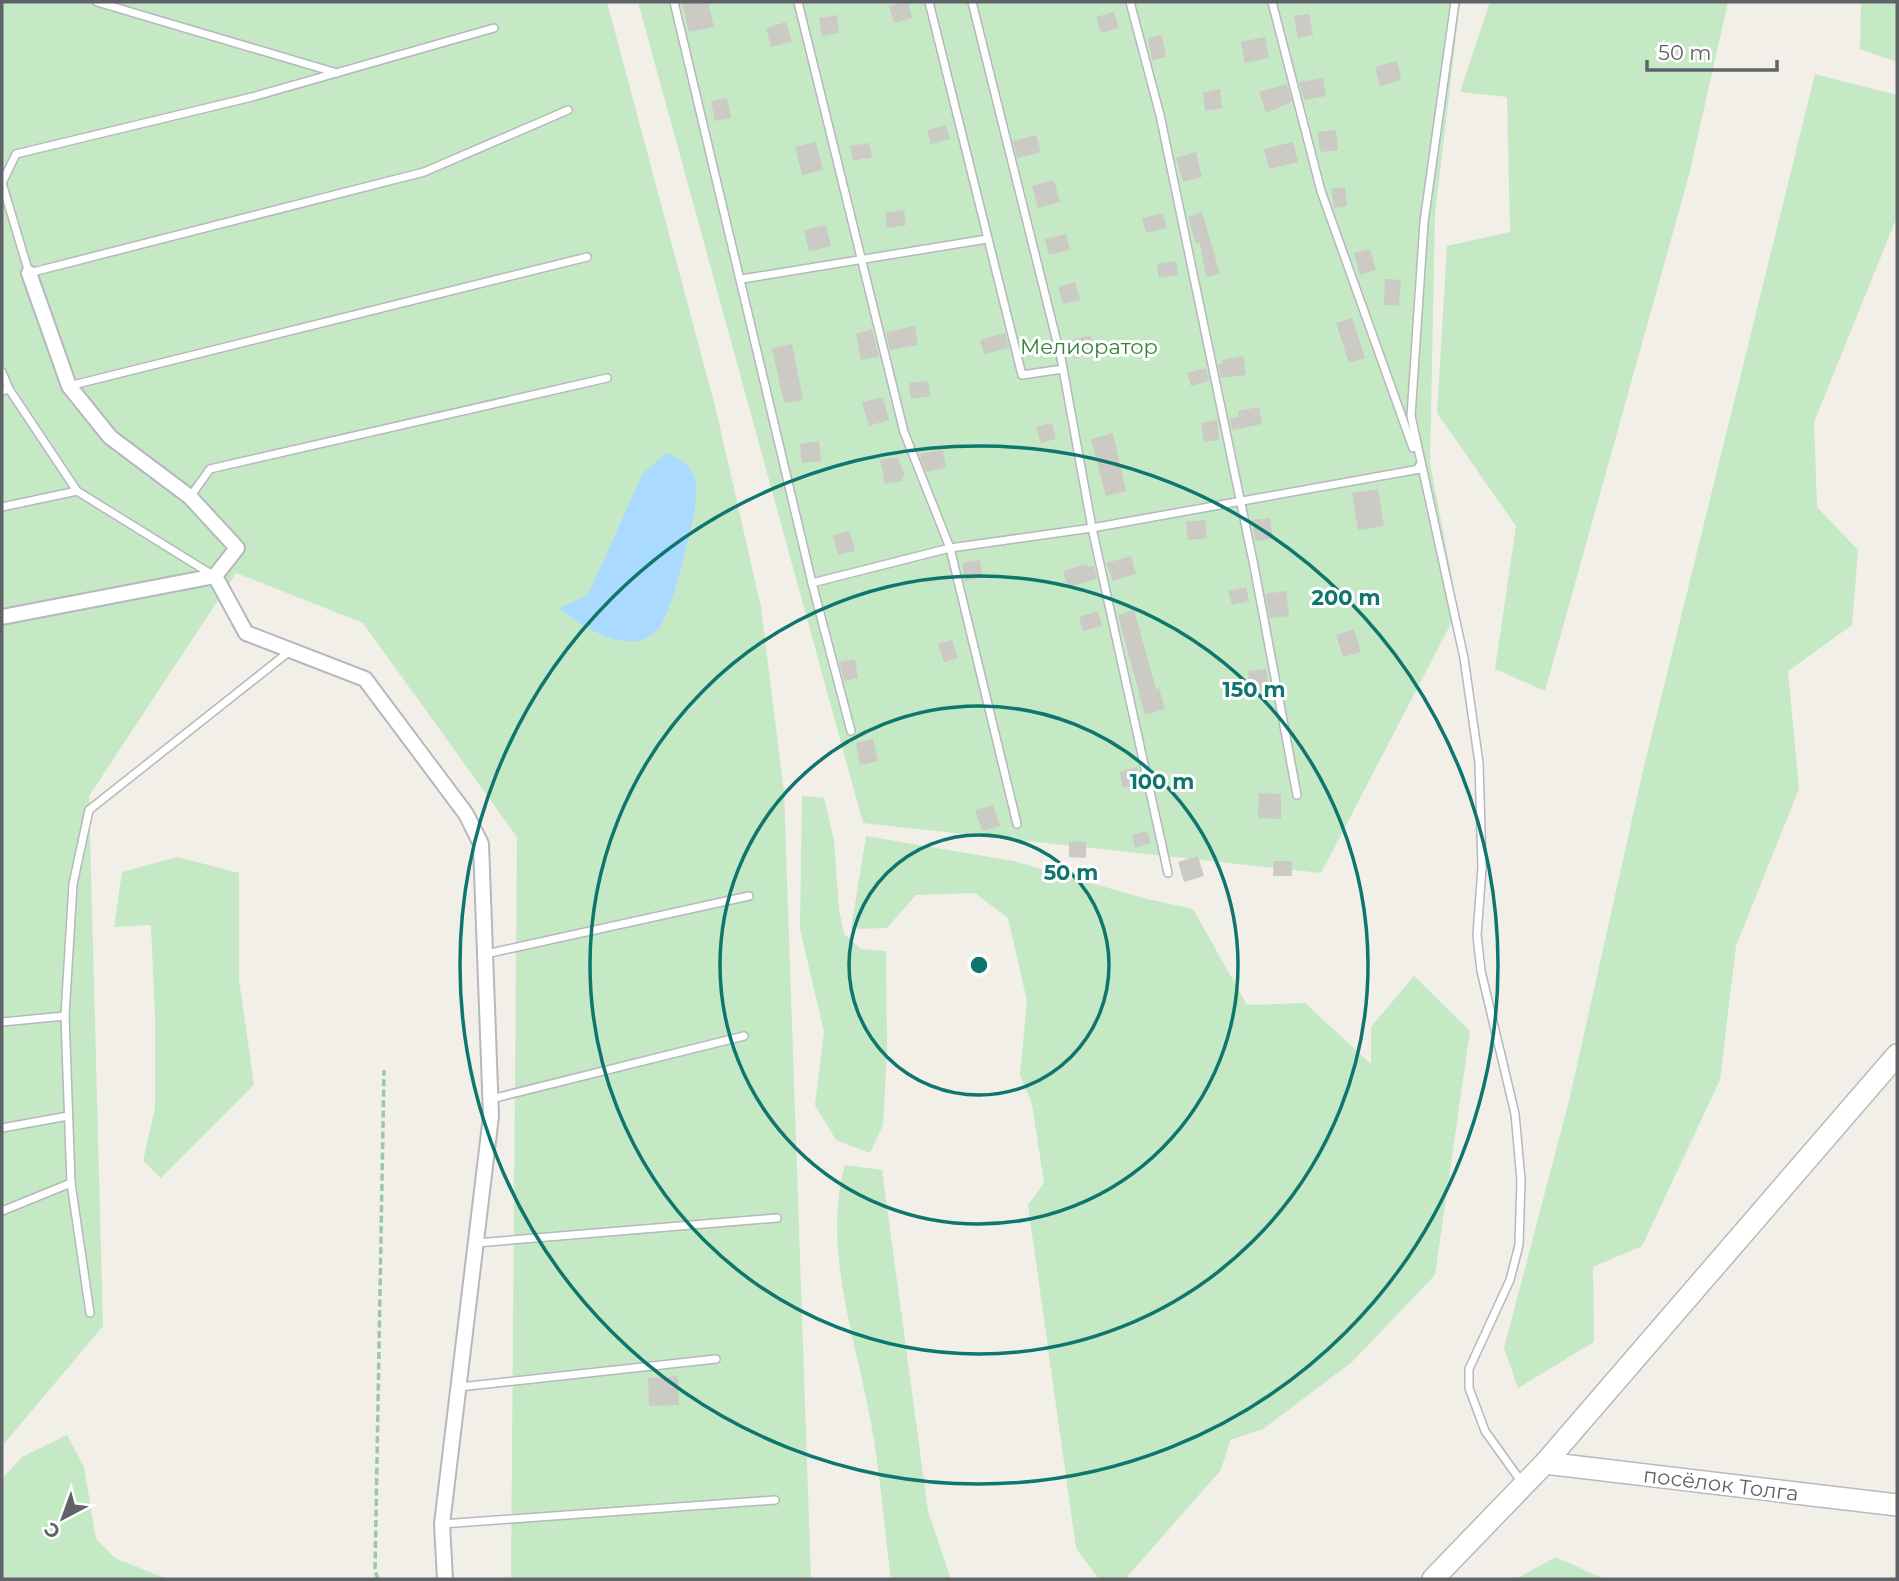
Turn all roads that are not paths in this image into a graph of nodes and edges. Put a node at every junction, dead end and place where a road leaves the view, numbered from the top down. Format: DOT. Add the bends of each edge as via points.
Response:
graph roads {
  1 [pos="97,2"];
  2 [pos="674,2"];
  3 [pos="798,2"];
  4 [pos="929,2"];
  5 [pos="972,2"];
  6 [pos="1129,2"];
  7 [pos="1272,2"];
  8 [pos="1455,2"];
  9 [pos="494,28"];
  10 [pos="338,73"];
  11 [pos="568,110"];
  12 [pos="2,183"];
  13 [pos="987,239"];
  14 [pos="587,257"];
  15 [pos="861,259"];
  16 [pos="29,273"];
  17 [pos="742,279"];
  18 [pos="1063,369"];
  19 [pos="2,372"];
  20 [pos="607,378"];
  21 [pos="69,386"];
  22 [pos="6,390"];
  23 [pos="1420,469"];
  24 [pos="77,491"];
  25 [pos="190,497"];
  26 [pos="1239,501"];
  27 [pos="2,508"];
  28 [pos="1092,528"];
  29 [pos="950,548"];
  30 [pos="215,576"];
  31 [pos="812,583"];
  32 [pos="2,617"];
  33 [pos="291,650"];
  34 [pos="850,731"];
  35 [pos="1297,794"];
  36 [pos="1017,824"];
  37 [pos="1168,873"];
  38 [pos="749,896"];
  39 [pos="485,954"];
  40 [pos="65,1016"];
  41 [pos="2,1023"];
  42 [pos="744,1036"];
  43 [pos="1897,1055"];
  44 [pos="491,1099"];
  45 [pos="68,1116"];
  46 [pos="2,1128"];
  47 [pos="71,1183"];
  48 [pos="2,1211"];
  49 [pos="777,1218"];
  50 [pos="476,1243"];
  51 [pos="90,1313"];
  52 [pos="716,1359"];
  53 [pos="458,1387"];
  54 [pos="1545,1463"];
  55 [pos="1524,1485"];
  56 [pos="775,1500"];
  57 [pos="1897,1505"];
  58 [pos="442,1524"];
  59 [pos="445,1579"];
  60 [pos="1433,1579"];
  1 -- 10 [label="lane"];
  2 -- 17 [label="lane"];
  3 -- 15 [label="lane"];
  4 -- 13 [label="lane"];
  5 -- 18 [label="lane"];
  6 -- 26 [label="lane" via="1160,115"];
  7 -- 23 [label="lane" via="1321,191"];
  8 -- 23 [label="lane" via="1424,222 1411,416"];
  9 -- 10 [label="lane"];
  10 -- 12 [label="lane" via="16,154"];
  11 -- 16 [label="lane" via="425,172"];
  12 -- 16 [label="lane"];
  13 -- 15 [label="lane"];
  13 -- 18 [label="lane" via="1021,375"];
  14 -- 21 [label="lane"];
  15 -- 17 [label="lane"];
  15 -- 29 [label="lane" via="904,432"];
  16 -- 21 [label="street"];
  17 -- 31 [label="lane"];
  18 -- 28 [label="lane"];
  19 -- 22 [label="lane"];
  20 -- 25 [label="lane" via="210,469"];
  21 -- 25 [label="street" via="110,437"];
  22 -- 24 [label="lane"];
  23 -- 26 [label="lane"];
  23 -- 55 [label="lane" via="1464,659 1479,763 1481,971 1515,1114 1521,1180 1522,1221 1513,1269 1469,1369 1469,1388 1485,1431"];
  24 -- 27 [label="lane"];
  24 -- 30 [label="lane"];
  25 -- 30 [label="street" via="237,548"];
  26 -- 28 [label="lane"];
  26 -- 35 [label="lane"];
  28 -- 29 [label="lane"];
  28 -- 37 [label="lane"];
  29 -- 31 [label="lane"];
  29 -- 36 [label="lane"];
  30 -- 32 [label="street"];
  30 -- 33 [label="street" via="246,633"];
  31 -- 34 [label="lane"];
  33 -- 39 [label="street" via="365,679 466,814 481,844"];
  33 -- 40 [label="lane" via="89,810 73,884"];
  38 -- 39 [label="lane"];
  39 -- 44 [label="street"];
  40 -- 41 [label="lane"];
  40 -- 45 [label="lane"];
  42 -- 44 [label="lane"];
  43 -- 54 [label="street"];
  44 -- 50 [label="street"];
  45 -- 46 [label="lane"];
  45 -- 47 [label="lane"];
  47 -- 48 [label="lane"];
  47 -- 51 [label="lane"];
  49 -- 50 [label="lane"];
  50 -- 53 [label="street"];
  52 -- 53 [label="lane"];
  53 -- 58 [label="street"];
  54 -- 55 [label="street"];
  54 -- 57 [label="street, посёлок Толга"];
  55 -- 60 [label="street"];
  56 -- 58 [label="lane"];
  58 -- 59 [label="street"];
}
